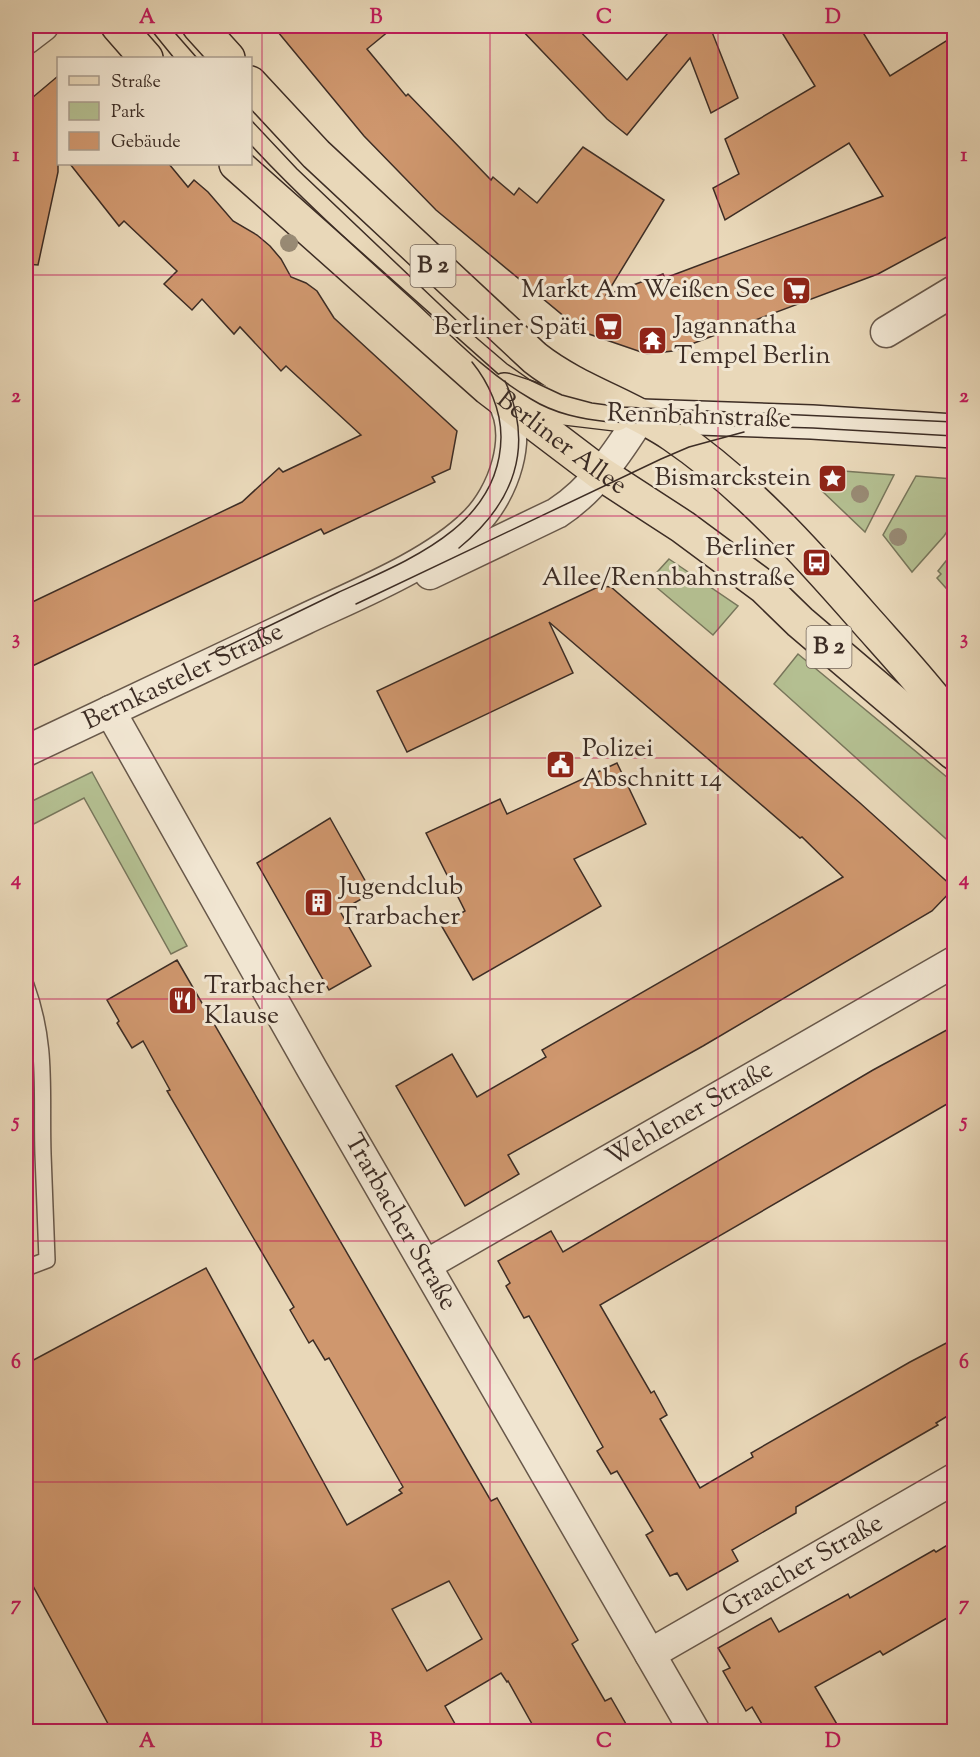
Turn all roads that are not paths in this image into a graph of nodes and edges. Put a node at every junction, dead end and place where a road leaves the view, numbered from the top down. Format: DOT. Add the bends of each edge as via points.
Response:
graph roads {
  1 [pos="43,26"];
  2 [pos="118,26"];
  3 [pos="199,26"];
  4 [pos="26,39"];
  5 [pos="145,57"];
  6 [pos="227,57"];
  7 [pos="252,85"];
  8 [pos="237,165"];
  9 [pos="954,291"];
  10 [pos="886,332"];
  11 [pos="456,359"];
  12 [pos="501,398"];
  13 [pos="641,416"];
  14 [pos="954,431"];
  15 [pos="600,473"];
  16 [pos="342,602"];
  17 [pos="110,711"];
  18 [pos="954,724"];
  19 [pos="26,751"];
  20 [pos="954,753"];
  21 [pos="954,962"];
  22 [pos="26,986"];
  23 [pos="426,1264"];
  24 [pos="26,1268"];
  25 [pos="954,1479"];
  26 [pos="650,1654"];
  27 [pos="695,1731"];
  1 -- 4 [label="street"];
  2 -- 5 [label="main road"];
  3 -- 6 [label="main road"];
  7 -- 13 [label="main road, Berliner Allee / B 2" via="316,154 535,358 562,378"];
  8 -- 11 [label="main road, Berliner Allee / B 2"];
  9 -- 10 [label="street"];
  11 -- 12 [label="main road, Berliner Allee / B 2"];
  11 -- 13 [label="main road, Rennbahnstraße" via="486,381 531,400 580,411"];
  12 -- 15 [label="main road, Berliner Allee / B 2"];
  12 -- 16 [label="street, Bernkasteler Straße" via="509,428 508,461 485,512 425,560"];
  13 -- 14 [label="main road, Rennbahnstraße"];
  13 -- 15 [label="street, Bernkasteler Straße"];
  13 -- 18 [label="main road, Berliner Allee / B 2" via="689,447 750,498 816,563"];
  15 -- 16 [label="street, Bernkasteler Straße" via="580,497 558,513 424,577"];
  15 -- 20 [label="main road, Berliner Allee / B 2" via="683,527 764,587"];
  16 -- 17 [label="street, Bernkasteler Straße"];
  17 -- 19 [label="street, Bernkasteler Straße"];
  17 -- 23 [label="street, Trarbacher Straße"];
  21 -- 23 [label="street, Wehlener Straße"];
  22 -- 24 [label="lane" via="42,1053 47,1260"];
  23 -- 26 [label="street, Trarbacher Straße"];
  25 -- 26 [label="street, Graacher Straße"];
  26 -- 27 [label="street, Trarbacher Straße"];
}
